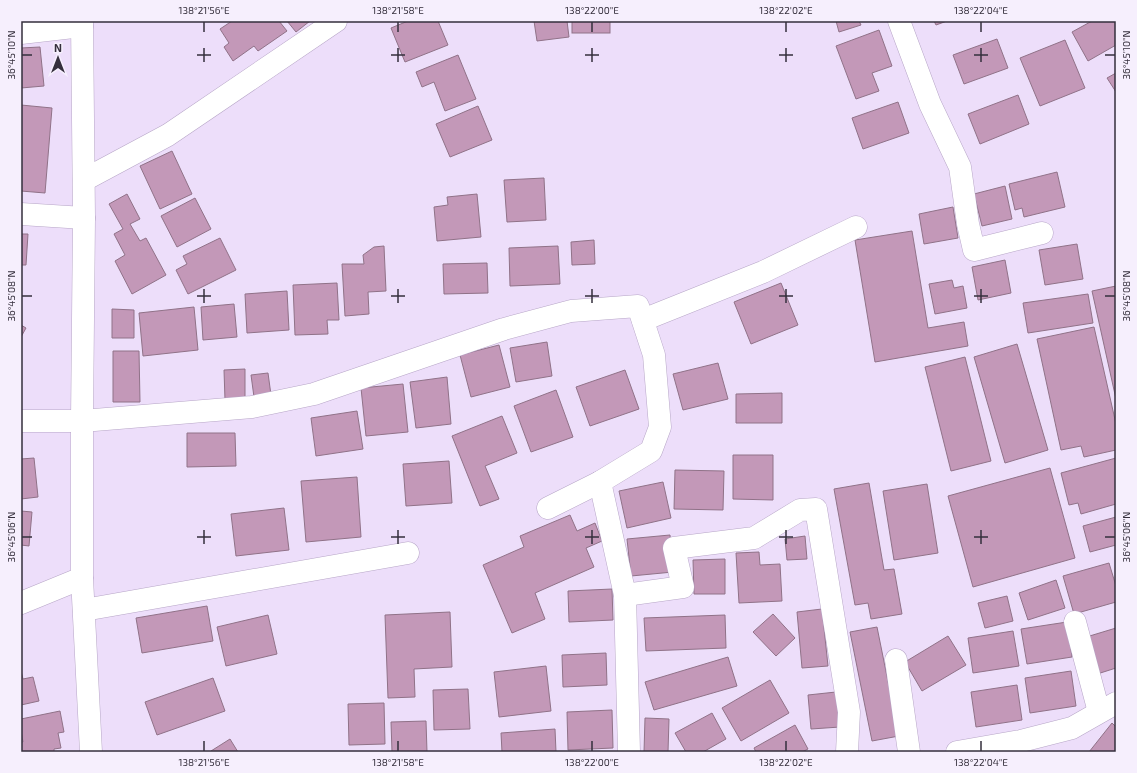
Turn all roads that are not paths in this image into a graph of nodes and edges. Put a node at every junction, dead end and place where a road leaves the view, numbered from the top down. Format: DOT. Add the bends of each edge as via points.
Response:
graph roads {
  1 [pos="336,21"];
  2 [pos="900,21"];
  3 [pos="82,24"];
  4 [pos="21,33"];
  5 [pos="84,180"];
  6 [pos="21,214"];
  7 [pos="84,218"];
  8 [pos="856,227"];
  9 [pos="1042,233"];
  10 [pos="643,320"];
  11 [pos="21,421"];
  12 [pos="82,421"];
  13 [pos="600,482"];
  14 [pos="548,508"];
  15 [pos="408,553"];
  16 [pos="82,578"];
  17 [pos="625,595"];
  18 [pos="21,603"];
  19 [pos="84,610"];
  20 [pos="1075,622"];
  21 [pos="896,660"];
  22 [pos="1108,708"];
  23 [pos="91,752"];
  24 [pos="629,752"];
  25 [pos="847,752"];
  26 [pos="909,752"];
  27 [pos="957,752"];
  1 -- 5 [label="street" via="168,135"];
  2 -- 9 [label="street" via="930,104 960,167 974,250"];
  3 -- 4 [label="street"];
  3 -- 5 [label="street"];
  5 -- 7 [label="street"];
  6 -- 7 [label="street"];
  7 -- 12 [label="street"];
  8 -- 10 [label="street" via="763,272"];
  10 -- 12 [label="street" via="638,306 571,311 504,329 314,394 252,406"];
  10 -- 13 [label="street" via="654,355 660,427 651,451"];
  11 -- 12 [label="street"];
  12 -- 16 [label="street"];
  13 -- 14 [label="street"];
  13 -- 17 [label="street"];
  15 -- 19 [label="street"];
  16 -- 18 [label="street"];
  16 -- 19 [label="street"];
  17 -- 24 [label="street"];
  17 -- 25 [label="street" via="682,587 674,548 754,538 800,510 816,509 849,712"];
  19 -- 23 [label="street"];
  20 -- 22 [label="street"];
  21 -- 26 [label="street"];
  22 -- 27 [label="street" via="1072,728 1021,741"];
}
